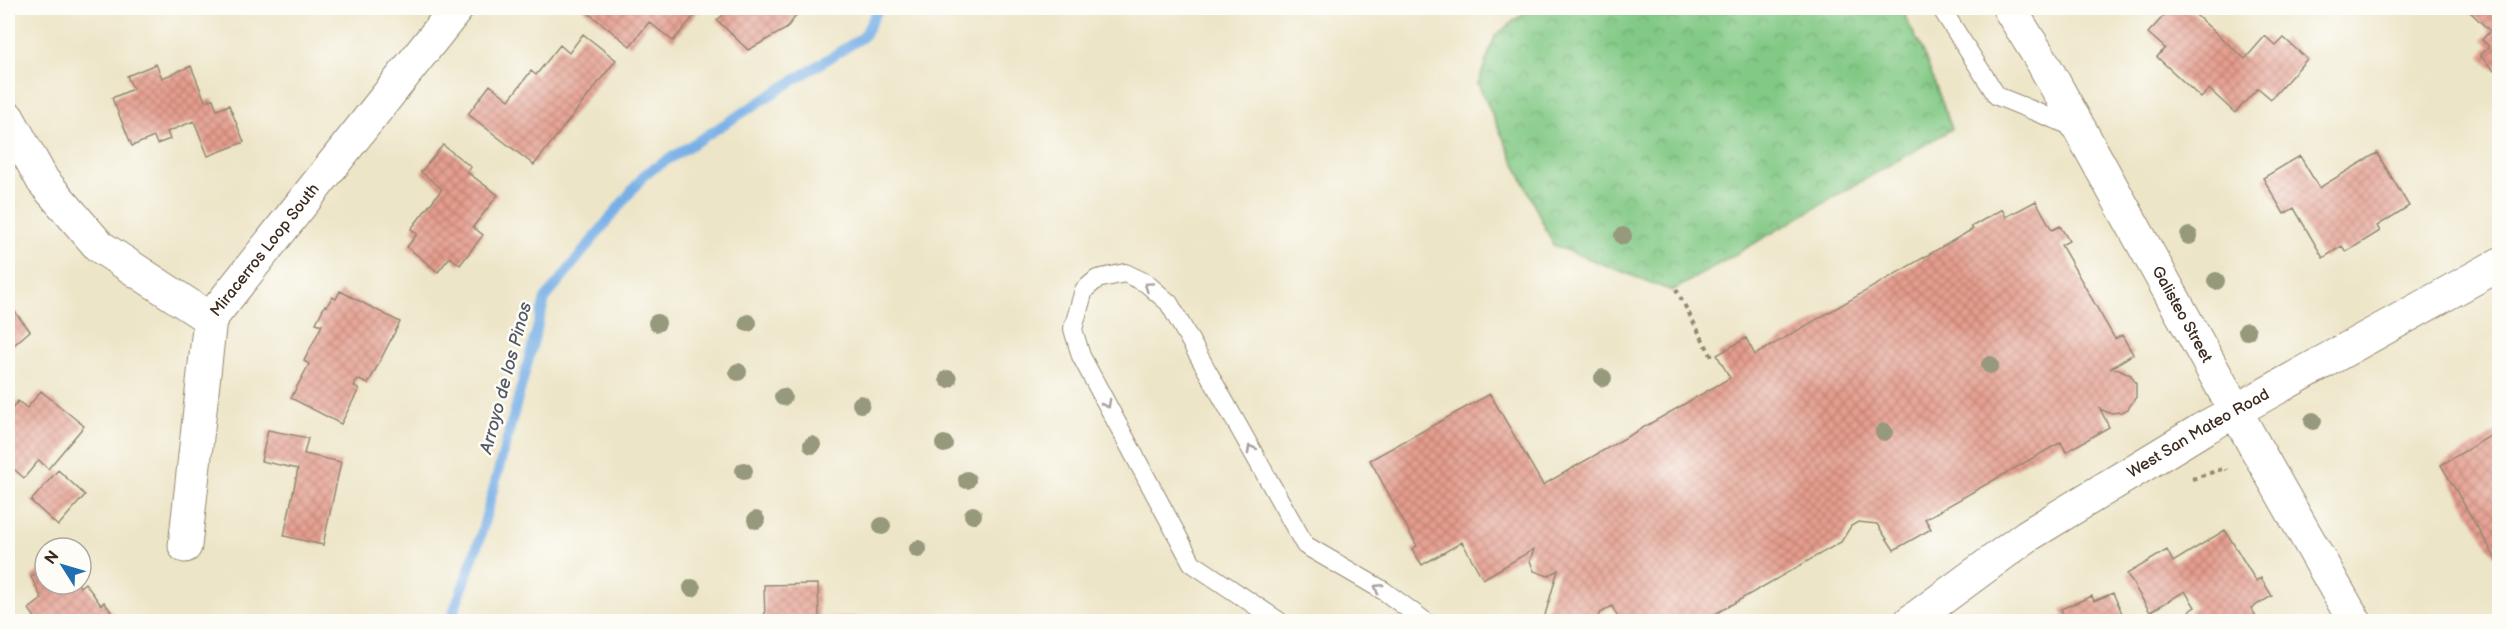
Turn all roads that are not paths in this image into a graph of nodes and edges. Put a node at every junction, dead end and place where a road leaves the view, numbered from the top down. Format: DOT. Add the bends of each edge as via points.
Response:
graph roads {
  1 [pos="457,8"];
  2 [pos="1941,8"];
  3 [pos="2009,8"];
  4 [pos="8,118"];
  5 [pos="2081,130"];
  6 [pos="2499,264"];
  7 [pos="210,319"];
  8 [pos="2236,412"];
  9 [pos="185,546"];
  10 [pos="1280,621"];
  11 [pos="1426,621"];
  12 [pos="1910,621"];
  13 [pos="2355,621"];
  1 -- 7 [label="street, Miracerros Loop South"];
  2 -- 5 [label="lane" via="1997,96"];
  3 -- 5 [label="street, Galisteo Street"];
  4 -- 7 [label="street, Miracerros Loop South" via="43,181 99,246"];
  5 -- 8 [label="street, Galisteo Street"];
  6 -- 8 [label="street, West San Mateo Road"];
  7 -- 9 [label="street"];
  8 -- 12 [label="street, West San Mateo Road" via="2027,536"];
  8 -- 13 [label="street, Galisteo Street"];
  11 -- 10 [label="lane, one-way" via="1384,591 1305,545 1169,303 1146,283 1125,273 1097,279 1084,290 1073,328 1081,356 1192,563"];
}
